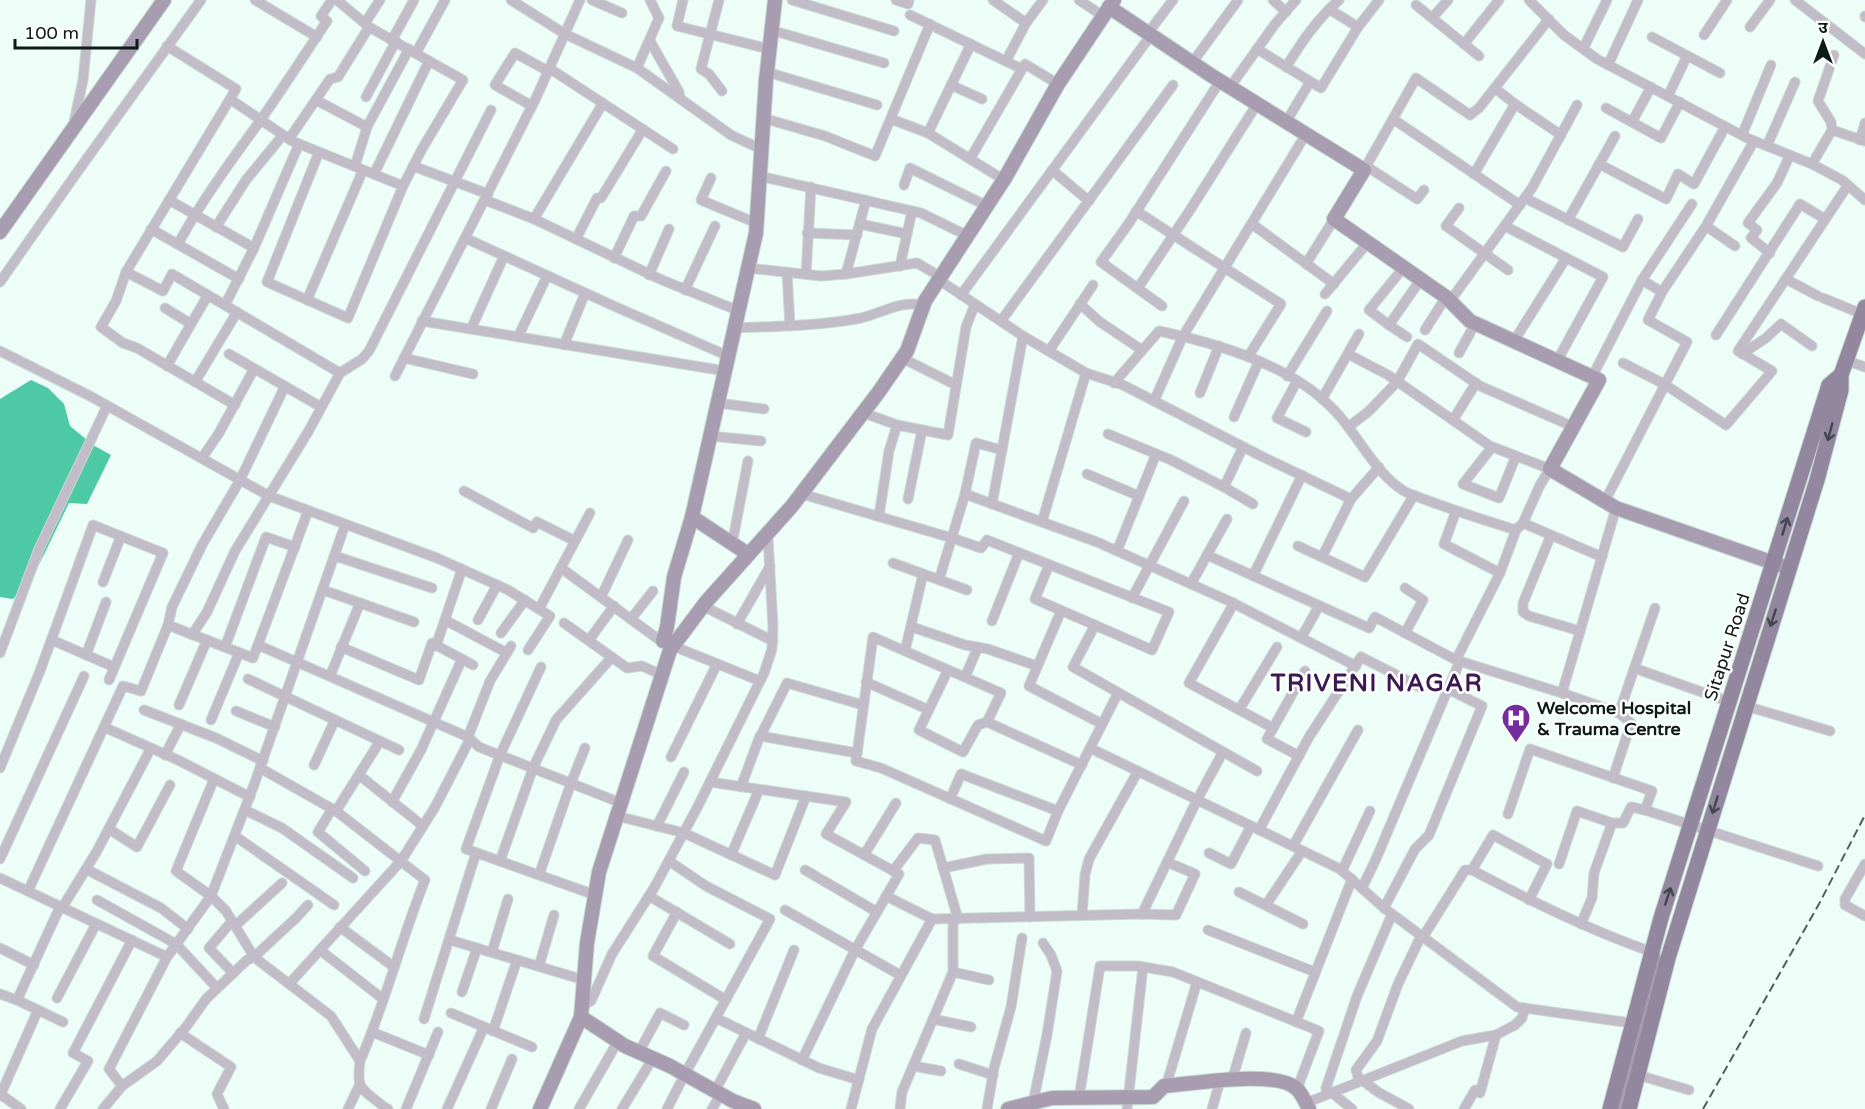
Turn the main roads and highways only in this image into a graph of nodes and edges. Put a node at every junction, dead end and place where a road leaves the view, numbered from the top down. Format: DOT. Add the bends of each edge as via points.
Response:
graph roads {
  1 [pos="1864,311"];
  2 [pos="1844,368"];
  3 [pos="1610,1109"];
  4 [pos="1629,1109"];
  1 -- 2 [label="main road, Sitapur Road"];
  3 -- 2 [label="main road, Sitapur Road, one-way" via="1690,825 1829,385"];
  2 -- 4 [label="main road, Sitapur Road, one-way" via="1816,480 1662,963"];
}
